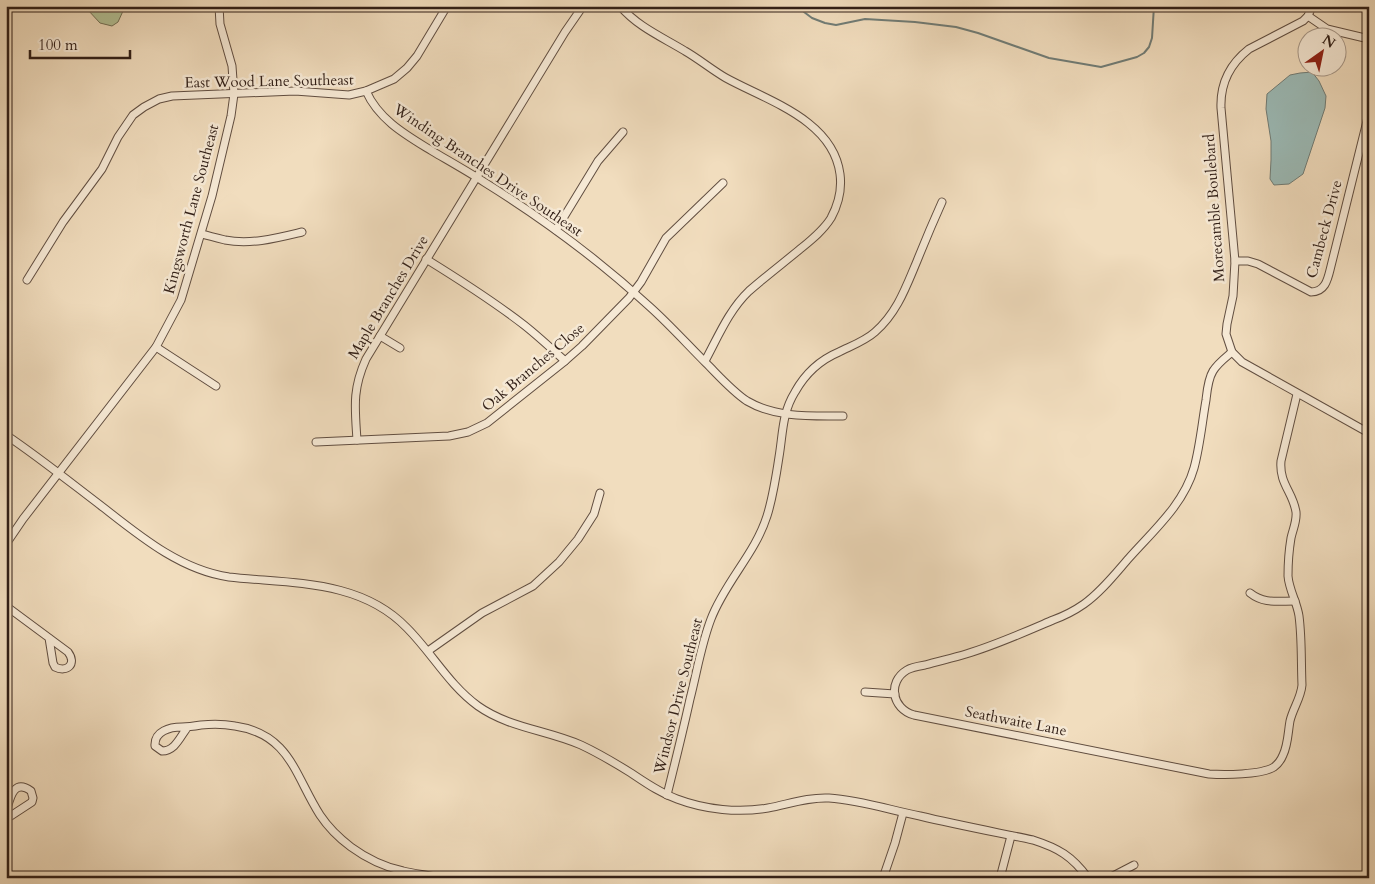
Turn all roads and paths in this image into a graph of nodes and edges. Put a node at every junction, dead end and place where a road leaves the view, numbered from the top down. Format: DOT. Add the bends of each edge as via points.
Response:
graph roads {
  1 [pos="219,6"];
  2 [pos="447,6"];
  3 [pos="583,6"];
  4 [pos="620,6"];
  5 [pos="1312,6"];
  6 [pos="1308,16"];
  7 [pos="1369,39"];
  8 [pos="366,91"];
  9 [pos="234,94"];
  10 [pos="1369,113"];
  11 [pos="624,132"];
  12 [pos="476,177"];
  13 [pos="723,183"];
  14 [pos="942,202"];
  15 [pos="556,230"];
  16 [pos="302,232"];
  17 [pos="202,234"];
  18 [pos="426,259"];
  19 [pos="1235,261"];
  20 [pos="27,280"];
  21 [pos="634,292"];
  22 [pos="380,336"];
  23 [pos="156,347"];
  24 [pos="400,348"];
  25 [pos="1232,352"];
  26 [pos="565,361"];
  27 [pos="705,362"];
  28 [pos="216,386"];
  29 [pos="1298,394"];
  30 [pos="785,414"];
  31 [pos="843,416"];
  32 [pos="1369,433"];
  33 [pos="6,435"];
  34 [pos="357,440"];
  35 [pos="316,442"];
  36 [pos="58,472"];
  37 [pos="600,493"];
  38 [pos="6,544"];
  39 [pos="1250,593"];
  40 [pos="1294,601"];
  41 [pos="6,606"];
  42 [pos="49,638"];
  43 [pos="428,651"];
  44 [pos="865,692"];
  45 [pos="895,694"];
  46 [pos="187,728"];
  47 [pos="667,795"];
  48 [pos="6,812"];
  49 [pos="903,813"];
  50 [pos="6,819"];
  51 [pos="1011,836"];
  52 [pos="1134,865"];
  53 [pos="440,878"];
  54 [pos="883,878"];
  55 [pos="1000,878"];
  56 [pos="1088,878"];
  57 [pos="1109,878"];
  1 -- 9 [label="street, Kingsworth Lane Southeast" via="220,24 232,66"];
  2 -- 8 [label="street, East Wood Lane Southeast" via="408,68 394,79"];
  3 -- 12 [label="street, Maple Branches Drive"];
  4 -- 27 [label="street" via="648,30 811,125 832,148 839,167 839,196 826,224 743,298 731,313"];
  5 -- 6 [label="street"];
  6 -- 7 [label="street" via="1327,29"];
  6 -- 19 [label="street, Morecamble Boulebard" via="1249,49 1232,66 1224,82 1221,108"];
  8 -- 9 [label="street, East Wood Lane Southeast" via="349,95 295,91"];
  8 -- 12 [label="street, Winding Branches Drive Southeast" via="374,107 393,126"];
  9 -- 17 [label="street, Kingsworth Lane Southeast"];
  9 -- 20 [label="street, East Wood Lane Southeast" via="172,96 159,99 133,115 102,169 63,222"];
  10 -- 19 [label="street, Cambeck Drive" via="1324,286 1311,292 1258,264"];
  11 -- 15 [label="street" via="595,166"];
  12 -- 15 [label="street, Winding Branches Drive Southeast"];
  12 -- 18 [label="street, Maple Branches Drive"];
  13 -- 21 [label="street, Oak Branches Close" via="666,238"];
  14 -- 30 [label="street, Windsor Drive Southeast" via="905,291 890,318 866,339 812,369 796,389"];
  15 -- 21 [label="street, Winding Branches Drive Southeast"];
  16 -- 17 [label="street" via="269,240 246,241"];
  17 -- 23 [label="street, Kingsworth Lane Southeast" via="181,300"];
  18 -- 22 [label="street, Maple Branches Drive"];
  18 -- 26 [label="street" via="526,326"];
  19 -- 25 [label="street, Morecamble Boulebard" via="1233,296 1226,329"];
  21 -- 26 [label="street, Oak Branches Close"];
  21 -- 27 [label="street, Winding Branches Drive Southeast"];
  22 -- 24 [label="street"];
  22 -- 34 [label="street, Maple Branches Drive" via="358,379 355,399"];
  23 -- 28 [label="street"];
  23 -- 36 [label="street, Kingsworth Lane Southeast"];
  25 -- 29 [label="street" via="1242,362"];
  25 -- 45 [label="street" via="1212,373 1198,452 1187,486 1168,514 1097,593 1075,610 1053,620 967,654 908,669 897,682"];
  26 -- 34 [label="street, Oak Branches Close" via="498,415 473,430 450,436"];
  27 -- 30 [label="street, Winding Branches Drive Southeast" via="748,401"];
  29 -- 32 [label="street"];
  29 -- 40 [label="street, Seathwaite Lane" via="1280,468 1296,512 1288,565"];
  30 -- 31 [label="street, Winding Branches Drive Southeast"];
  30 -- 47 [label="street, Windsor Drive Southeast" via="768,514 708,628"];
  33 -- 36 [label="street"];
  34 -- 35 [label="street, Oak Branches Close"];
  36 -- 38 [label="street, Kingsworth Lane Southeast"];
  36 -- 43 [label="street" via="174,558 218,576 323,586 354,594 375,603 396,618"];
  37 -- 43 [label="street" via="594,514 578,539 533,586 482,613"];
  39 -- 40 [label="street" via="1260,600"];
  40 -- 45 [label="street, Seathwaite Lane" via="1299,616 1302,691 1290,720 1283,757 1273,767 1260,772 1209,774 914,715 898,705"];
  41 -- 42 [label="street"];
  43 -- 47 [label="street" via="460,691 488,712 508,722 580,745"];
  44 -- 45 [label="street"];
  46 -- 46 [label="street" via="174,727 160,732 155,746 162,751 171,749"];
  46 -- 53 [label="street" via="234,726 265,736 292,764 320,816 350,846 392,868"];
  47 -- 49 [label="street" via="694,805 727,810 766,808 819,798 843,799"];
  48 -- 50 [label="street" via="15,789 24,787 31,791 32,802"];
  49 -- 51 [label="street"];
  49 -- 54 [label="street"];
  51 -- 55 [label="street"];
  51 -- 56 [label="street" via="1056,848 1073,860"];
  52 -- 57 [label="street"];
}
